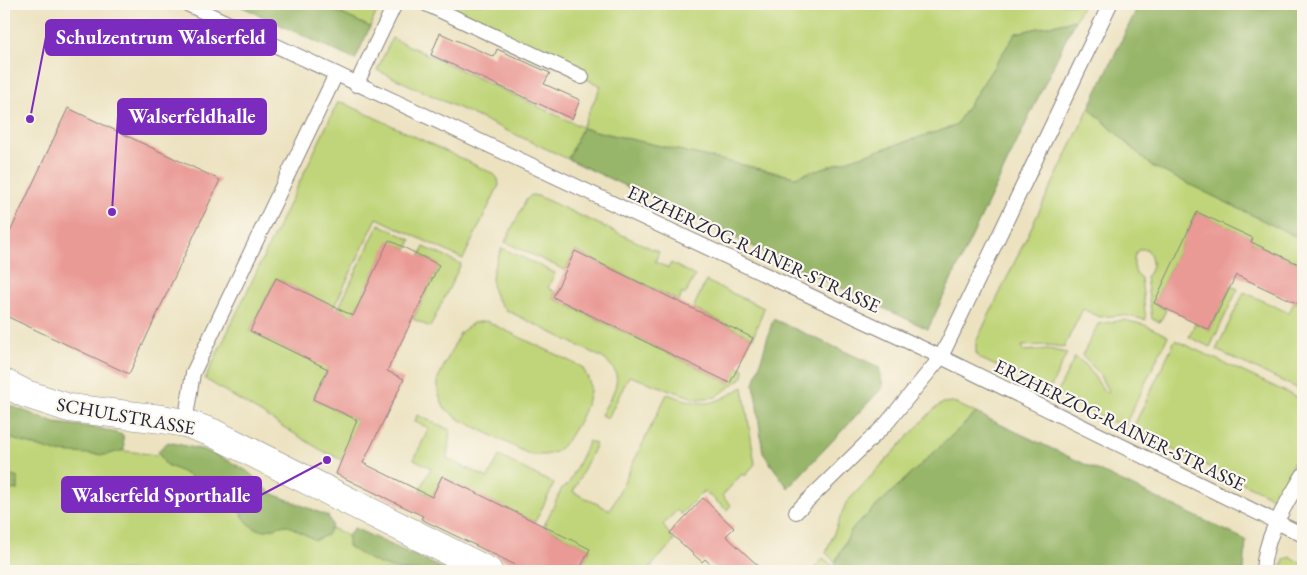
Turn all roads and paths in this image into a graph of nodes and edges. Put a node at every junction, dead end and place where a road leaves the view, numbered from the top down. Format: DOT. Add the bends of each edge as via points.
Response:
graph roads {
  1 [pos="187,4"];
  2 [pos="395,4"];
  3 [pos="426,4"];
  4 [pos="1110,4"];
  5 [pos="336,74"];
  6 [pos="582,77"];
  7 [pos="356,85"];
  8 [pos="941,357"];
  9 [pos="4,384"];
  10 [pos="185,423"];
  11 [pos="1303,475"];
  12 [pos="796,512"];
  13 [pos="1275,522"];
  14 [pos="1303,535"];
  15 [pos="488,571"];
  16 [pos="1263,571"];
  1 -- 5 [label="lane, ERZHERZOG-RAINER-STRASSE"];
  2 -- 7 [label="lane"];
  3 -- 6 [label="lane"];
  4 -- 8 [label="lane"];
  5 -- 7 [label="lane, ERZHERZOG-RAINER-STRASSE"];
  5 -- 10 [label="lane" via="193,373"];
  7 -- 8 [label="lane, ERZHERZOG-RAINER-STRASSE"];
  8 -- 12 [label="lane" via="886,424"];
  8 -- 13 [label="lane, ERZHERZOG-RAINER-STRASSE"];
  9 -- 10 [label="street, SCHULSTRASSE" via="69,408"];
  10 -- 15 [label="street, SCHULSTRASSE" via="213,433"];
  11 -- 13 [label="lane"];
  13 -- 14 [label="lane, ERZHERZOG-RAINER-STRASSE"];
  13 -- 16 [label="lane"];
}
